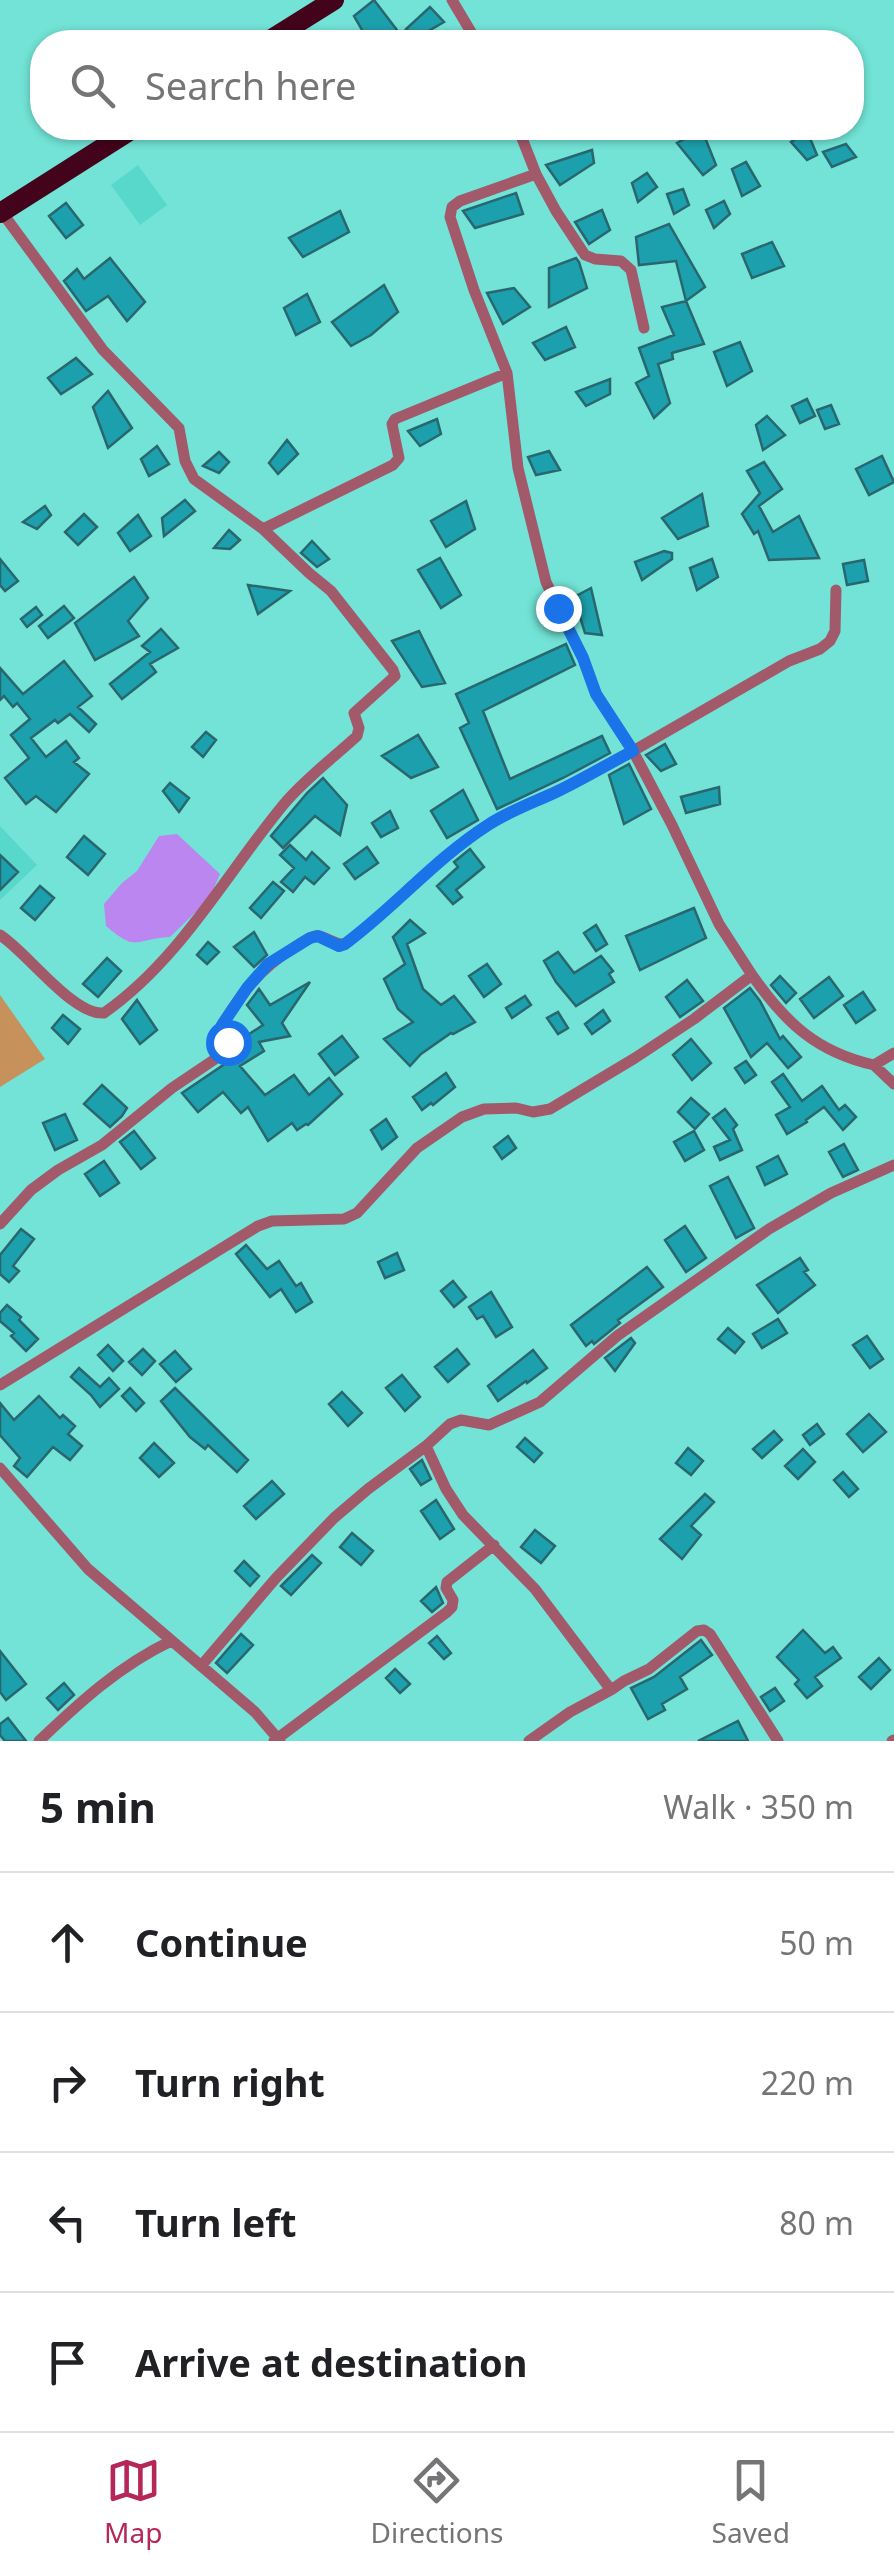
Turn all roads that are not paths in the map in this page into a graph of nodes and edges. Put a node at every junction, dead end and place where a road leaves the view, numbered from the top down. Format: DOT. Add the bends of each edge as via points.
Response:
graph roads {
  1 [pos="334,0"];
  2 [pos="452,0"];
  3 [pos="286,30"];
  4 [pos="470,30"];
  5 [pos="115,140"];
  6 [pos="523,140"];
  7 [pos="536,174"];
  8 [pos="1,212"];
  9 [pos="644,328"];
  10 [pos="507,373"];
  11 [pos="264,528"];
  12 [pos="836,590"];
  13 [pos="633,751"];
  14 [pos="0,935"];
  15 [pos="752,976"];
  16 [pos="894,1053"];
  17 [pos="874,1065"];
  18 [pos="894,1084"];
  19 [pos="894,1165"];
  20 [pos="0,1224"];
  21 [pos="0,1385"];
  22 [pos="426,1446"];
  23 [pos="0,1468"];
  24 [pos="494,1545"];
  25 [pos="171,1641"];
  26 [pos="201,1666"];
  27 [pos="612,1690"];
  28 [pos="277,1740"];
  29 [pos="39,1741"];
  30 [pos="529,1741"];
  31 [pos="778,1741"];
  1 -- 3 [label="highway"];
  2 -- 4 [label="street"];
  5 -- 8 [label="highway"];
  6 -- 7 [label="street"];
  7 -- 9 [label="street" via="586,256 621,261 631,270"];
  7 -- 10 [label="street" via="460,201 450,217"];
  8 -- 11 [label="street" via="103,350 179,428 194,480"];
  10 -- 11 [label="street" via="395,419 394,465"];
  10 -- 13 [label="street" via="518,468 546,582 596,694"];
  11 -- 14 [label="street" via="331,591 394,670 390,683 354,713 360,732 288,799 194,924 104,1013 91,1013"];
  12 -- 13 [label="street" via="830,641"];
  13 -- 15 [label="street"];
  13 -- 20 [label="street" via="491,822 345,944 310,938 268,964 222,1025 228,1051 31,1190"];
  15 -- 17 [label="street" via="807,1038"];
  15 -- 21 [label="street" via="550,1109 484,1109 462,1116 417,1148 357,1213 258,1226"];
  16 -- 17 [label="street"];
  17 -- 18 [label="street"];
  19 -- 22 [label="street" via="769,1230 628,1328 540,1402 489,1426 455,1421"];
  22 -- 24 [label="street" via="463,1515"];
  22 -- 26 [label="street" via="334,1518"];
  23 -- 25 [label="street" via="88,1569"];
  24 -- 27 [label="street"];
  24 -- 28 [label="street" via="447,1582 454,1600 447,1612"];
  25 -- 26 [label="street"];
  25 -- 29 [label="street" via="122,1668"];
  26 -- 28 [label="street"];
  27 -- 30 [label="street"];
  27 -- 31 [label="street" via="704,1630"];
}
